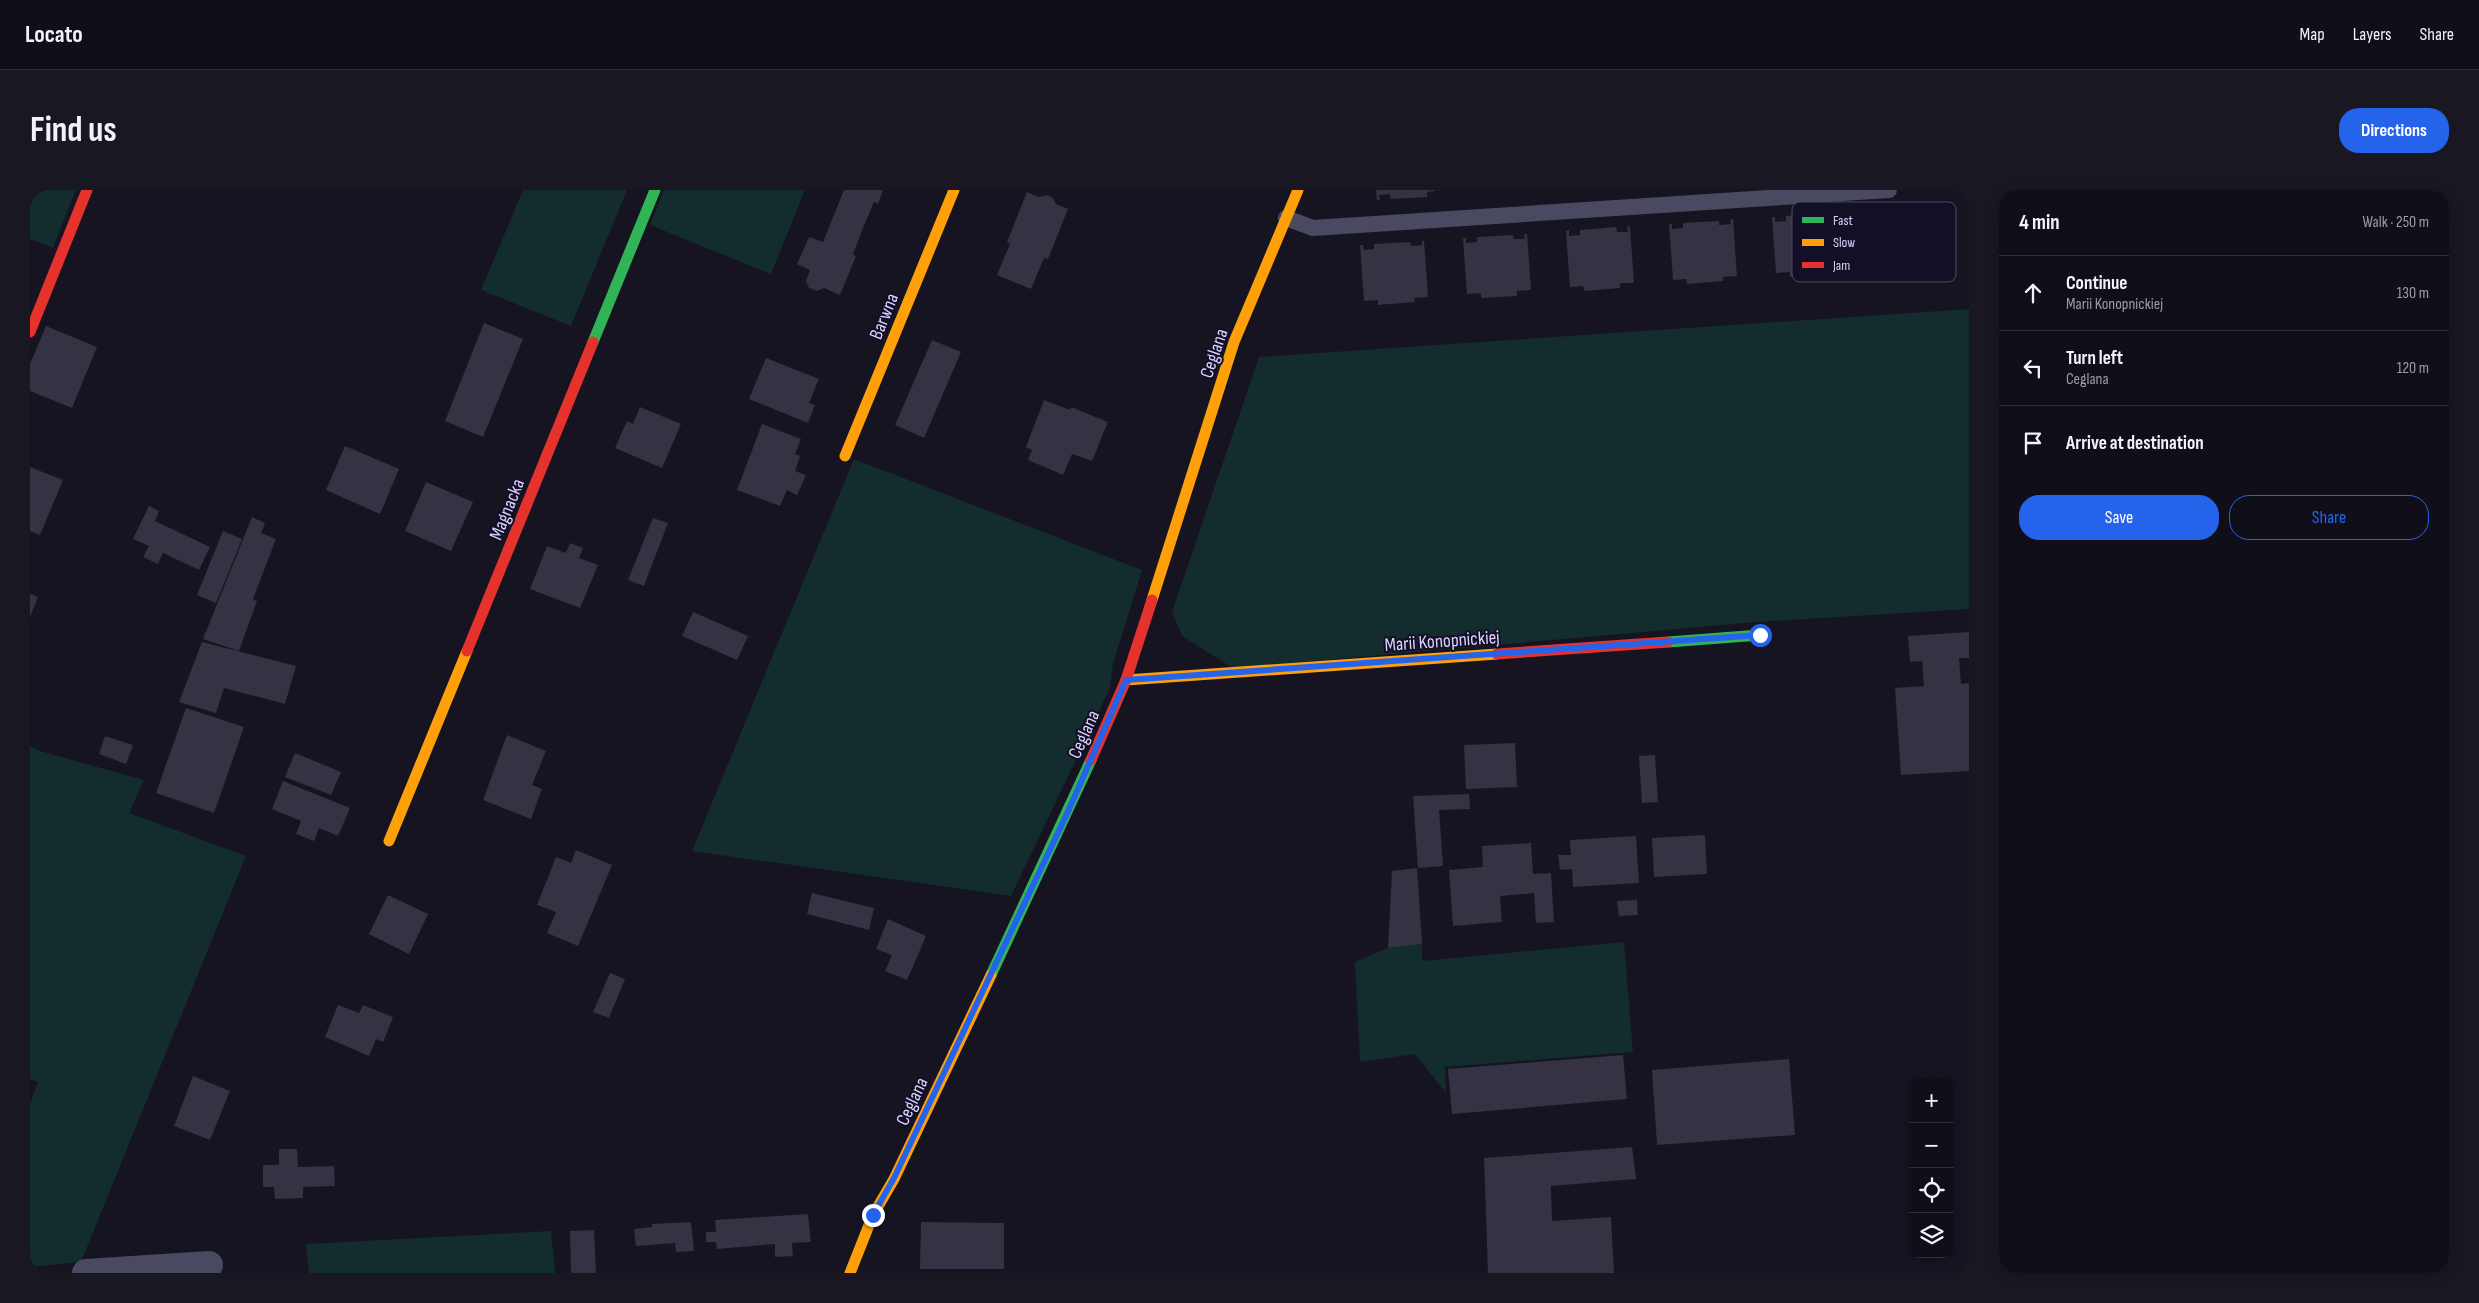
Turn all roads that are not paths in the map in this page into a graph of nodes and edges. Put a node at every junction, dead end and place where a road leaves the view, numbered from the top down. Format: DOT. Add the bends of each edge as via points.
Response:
graph roads {
  1 [pos="87,190"];
  2 [pos="655,190"];
  3 [pos="954,190"];
  4 [pos="1298,190"];
  5 [pos="1889,190"];
  6 [pos="1286,218"];
  7 [pos="30,332"];
  8 [pos="845,456"];
  9 [pos="1760,635"];
  10 [pos="1126,680"];
  11 [pos="390,841"];
  12 [pos="209,1265"];
  13 [pos="86,1273"];
  14 [pos="850,1273"];
  1 -- 7 [label="street"];
  2 -- 11 [label="street, Magnacka"];
  3 -- 8 [label="street, Barwna"];
  4 -- 6 [label="street, Ceglana"];
  5 -- 6 [label="lane" via="1313,228"];
  6 -- 10 [label="street, Ceglana" via="1234,342"];
  9 -- 10 [label="street, Marii Konopnickiej"];
  10 -- 14 [label="street, Ceglana" via="1066,816 894,1178 873,1215"];
  12 -- 13 [label="street"];
}
